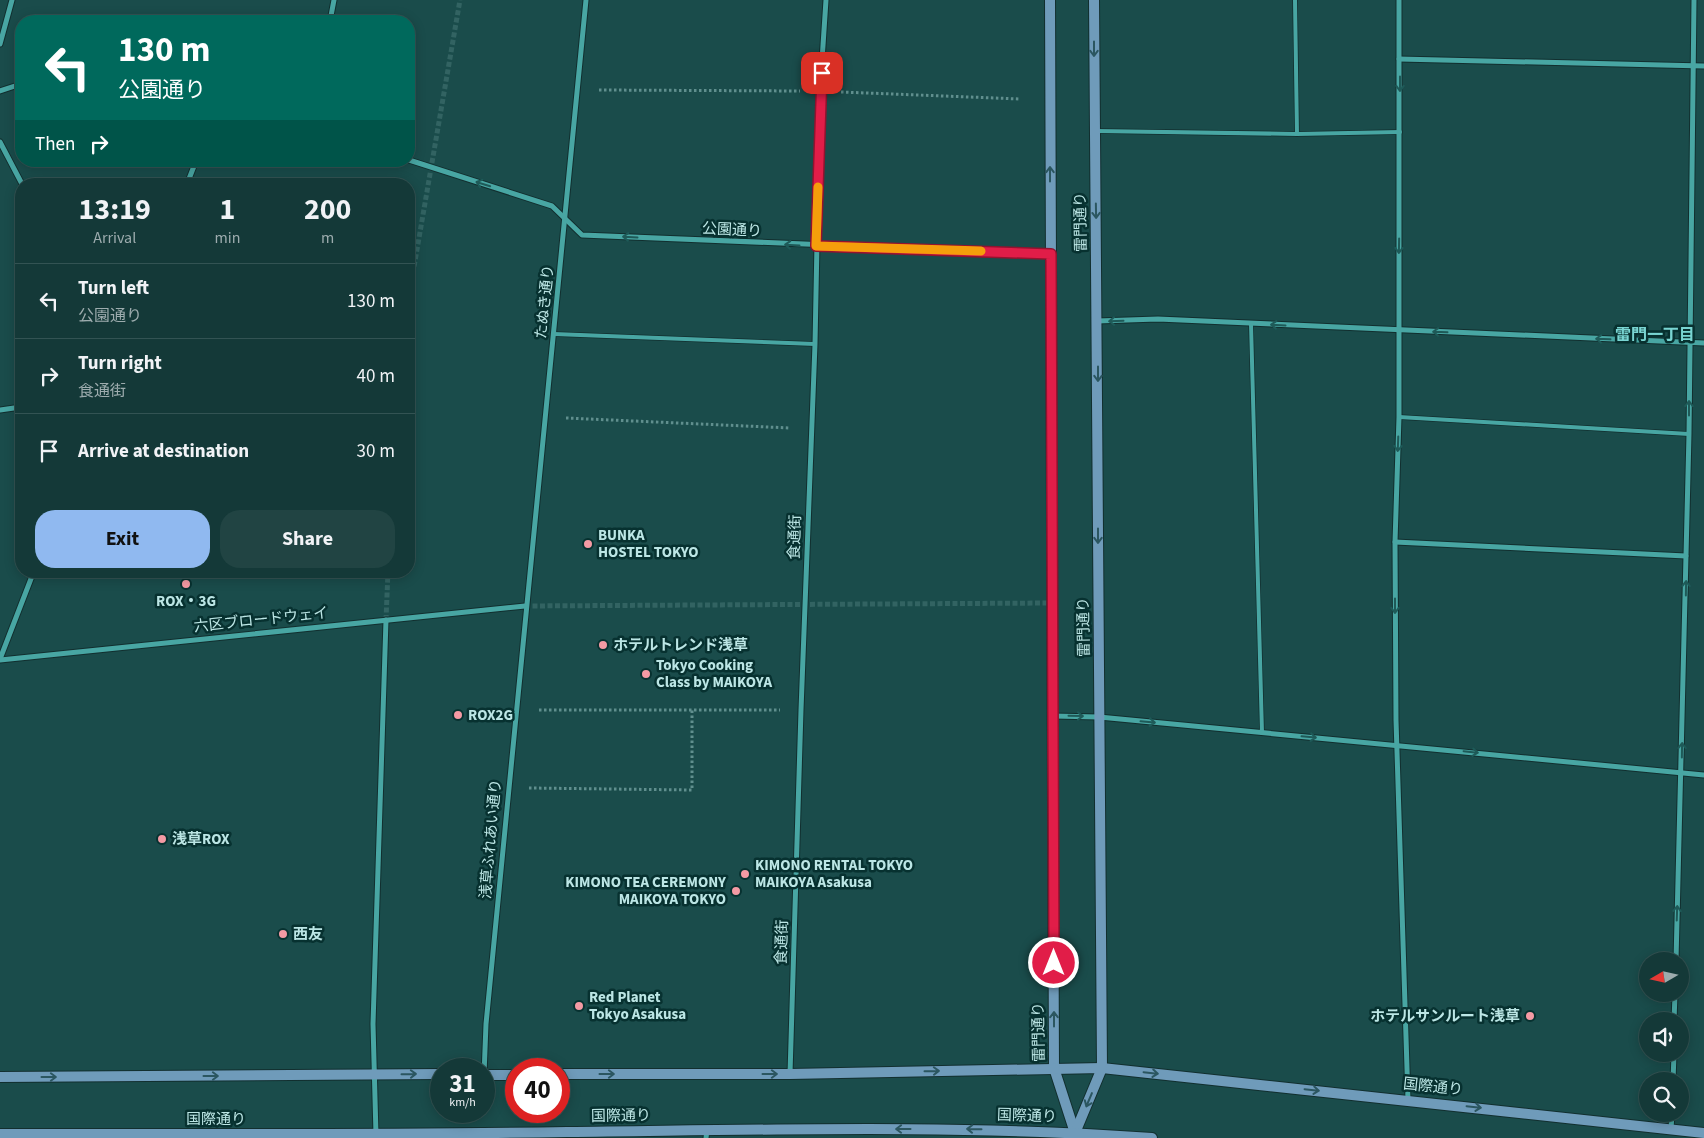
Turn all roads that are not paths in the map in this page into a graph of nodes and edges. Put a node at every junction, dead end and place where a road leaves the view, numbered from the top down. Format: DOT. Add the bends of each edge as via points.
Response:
graph roads {
  1 [pos="12,0"];
  2 [pos="334,0"];
  3 [pos="586,0"];
  4 [pos="826,0"];
  5 [pos="1050,0"];
  6 [pos="1094,0"];
  7 [pos="1295,0"];
  8 [pos="1399,0"];
  9 [pos="1694,0"];
  10 [pos="331,15"];
  11 [pos="0,44"];
  12 [pos="1399,59"];
  13 [pos="1692,65"];
  14 [pos="1704,66"];
  15 [pos="15,86"];
  16 [pos="0,91"];
  17 [pos="1095,131"];
  18 [pos="1400,132"];
  19 [pos="1297,134"];
  20 [pos="0,142"];
  21 [pos="415,162"];
  22 [pos="19,178"];
  23 [pos="566,219"];
  24 [pos="816,246"];
  25 [pos="1051,254"];
  26 [pos="1097,321"];
  27 [pos="1251,324"];
  28 [pos="1398,331"];
  29 [pos="554,334"];
  30 [pos="1688,342"];
  31 [pos="1704,343"];
  32 [pos="815,344"];
  33 [pos="15,407"];
  34 [pos="0,410"];
  35 [pos="1399,417"];
  36 [pos="1689,434"];
  37 [pos="1395,542"];
  38 [pos="1686,556"];
  39 [pos="31,578"];
  40 [pos="525,606"];
  41 [pos="386,620"];
  42 [pos="0,659"];
  43 [pos="1053,716"];
  44 [pos="1099,717"];
  45 [pos="1262,733"];
  46 [pos="1396,745"];
  47 [pos="1681,773"];
  48 [pos="1704,775"];
  49 [pos="1676,952"];
  50 [pos="485,1058"];
  51 [pos="1054,1068"];
  52 [pos="1102,1068"];
  53 [pos="430,1074"];
  54 [pos="570,1074"];
  55 [pos="790,1074"];
  56 [pos="374,1075"];
  57 [pos="0,1077"];
  58 [pos="1408,1100"];
  59 [pos="1672,1122"];
  60 [pos="1671,1130"];
  61 [pos="951,1133"];
  62 [pos="1075,1133"];
  63 [pos="1704,1133"];
  64 [pos="0,1134"];
  65 [pos="706,1134"];
  66 [pos="376,1136"];
  67 [pos="1131,1138"];
  68 [pos="1152,1138"];
  1 -- 11 [label="street"];
  2 -- 10 [label="street"];
  3 -- 23 [label="street, たぬき通り"];
  4 -- 24 [label="street, 食通街"];
  25 -- 5 [label="main road, 雷門通り, one-way"];
  6 -- 17 [label="main road, 雷門通り, one-way"];
  7 -- 19 [label="lane"];
  8 -- 12 [label="street"];
  9 -- 13 [label="street"];
  12 -- 13 [label="street"];
  12 -- 18 [label="street, one-way"];
  13 -- 14 [label="street"];
  13 -- 30 [label="street"];
  15 -- 16 [label="street"];
  17 -- 19 [label="lane"];
  17 -- 26 [label="main road, 雷門通り, one-way"];
  18 -- 19 [label="lane"];
  18 -- 28 [label="street, one-way"];
  20 -- 22 [label="street"];
  23 -- 21 [label="street, 公園通り, one-way" via="552,206"];
  24 -- 23 [label="street, 公園通り, one-way" via="582,235"];
  23 -- 29 [label="street, たぬき通り"];
  24 -- 25 [label="street, 公園通り"];
  24 -- 32 [label="street, 食通街"];
  25 -- 43 [label="main road, 雷門通り"];
  27 -- 26 [label="street, one-way" via="1158,319"];
  26 -- 44 [label="main road, 雷門通り, one-way"];
  28 -- 27 [label="street, one-way"];
  27 -- 45 [label="lane"];
  30 -- 28 [label="street, one-way"];
  28 -- 35 [label="street"];
  29 -- 32 [label="lane"];
  29 -- 40 [label="street, たぬき通り"];
  30 -- 31 [label="street"];
  36 -- 30 [label="street, one-way"];
  32 -- 55 [label="street, 食通街"];
  33 -- 34 [label="street"];
  35 -- 36 [label="lane"];
  35 -- 37 [label="street, one-way"];
  36 -- 38 [label="street"];
  37 -- 38 [label="street"];
  37 -- 46 [label="street, one-way"];
  47 -- 38 [label="street, one-way"];
  39 -- 42 [label="street"];
  40 -- 41 [label="street, 六区ブロードウェイ"];
  40 -- 50 [label="street, 浅草ふれあい通り"];
  41 -- 42 [label="street, 六区ブロードウェイ"];
  41 -- 56 [label="street"];
  43 -- 44 [label="street, one-way"];
  51 -- 43 [label="main road, 雷門通り, one-way"];
  44 -- 45 [label="street, one-way"];
  44 -- 52 [label="main road, 雷門通り"];
  45 -- 46 [label="street, one-way"];
  46 -- 47 [label="street, one-way"];
  46 -- 58 [label="street"];
  47 -- 48 [label="street"];
  49 -- 47 [label="street, one-way"];
  51 -- 52 [label="main road, 国際通り"];
  55 -- 51 [label="main road, 国際通り, one-way"];
  51 -- 62 [label="main road, 雷門通り"];
  52 -- 58 [label="main road, 国際通り, one-way"];
  52 -- 62 [label="main road, 雷門通り, one-way"];
  56 -- 53 [label="main road, one-way"];
  54 -- 55 [label="main road, 国際通り, one-way"];
  57 -- 56 [label="main road, one-way"];
  56 -- 66 [label="street"];
  58 -- 60 [label="main road, 国際通り, one-way"];
  59 -- 60 [label="street"];
  60 -- 63 [label="main road, 国際通り"];
  62 -- 61 [label="main road, 国際通り, one-way"];
  61 -- 65 [label="main road, 国際通り, one-way"];
  62 -- 67 [label="street"];
  62 -- 68 [label="main road, 国際通り"];
  64 -- 66 [label="main road, 国際通り"];
  65 -- 66 [label="main road, 国際通り"];
}
